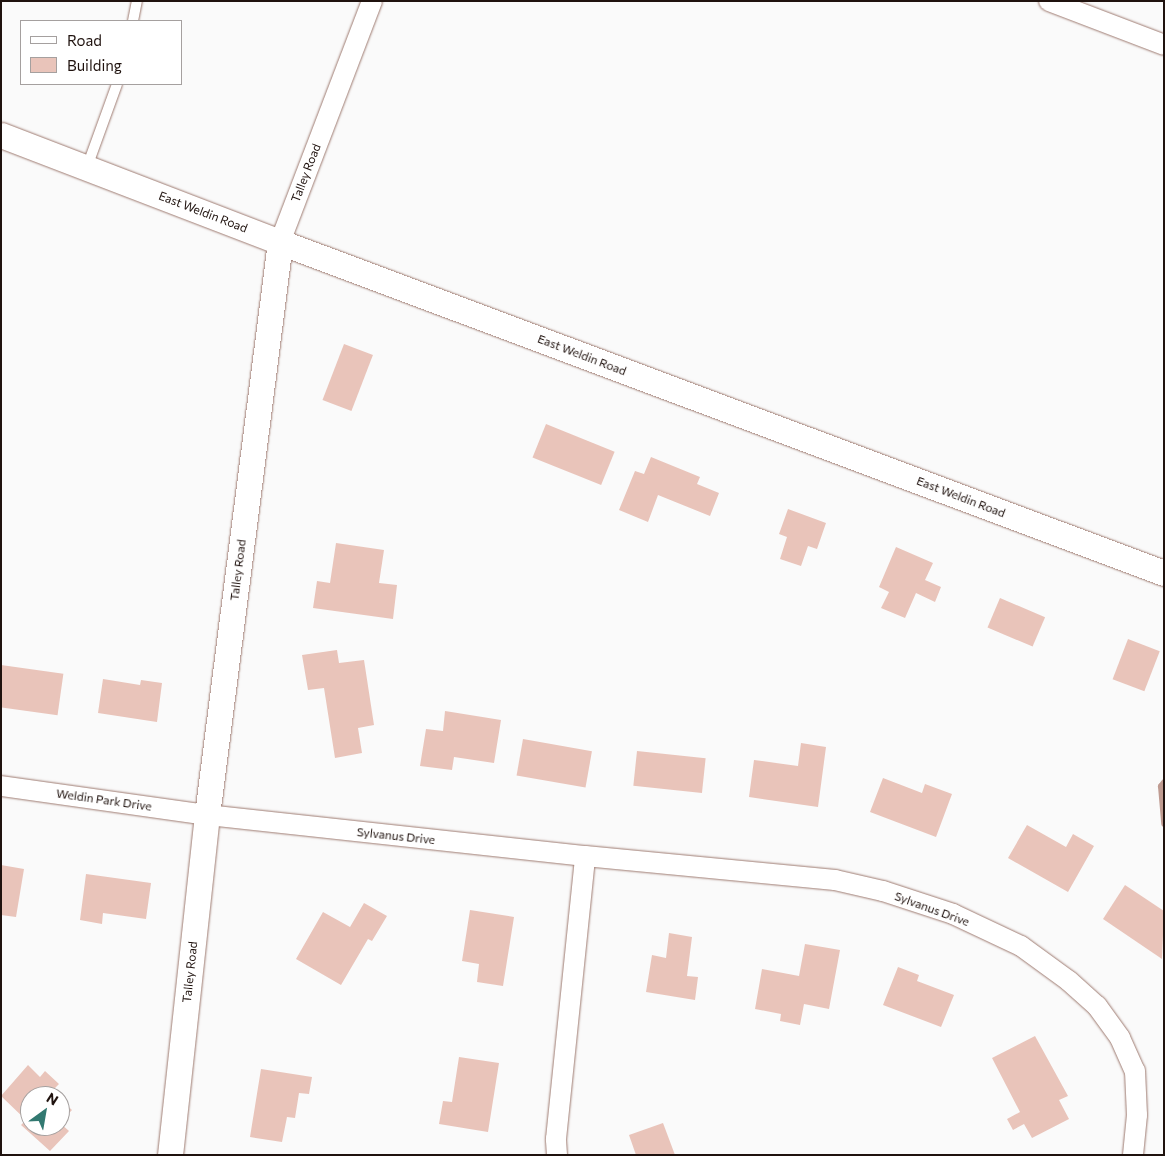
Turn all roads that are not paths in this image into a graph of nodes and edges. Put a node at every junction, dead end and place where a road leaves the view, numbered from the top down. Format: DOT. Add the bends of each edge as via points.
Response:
graph roads {
  1 [pos="137,1"];
  2 [pos="372,1"];
  3 [pos="1049,1"];
  4 [pos="133,20"];
  5 [pos="1164,45"];
  6 [pos="117,85"];
  7 [pos="1,135"];
  8 [pos="87,168"];
  9 [pos="280,242"];
  10 [pos="1164,573"];
  11 [pos="1,786"];
  12 [pos="207,815"];
  13 [pos="585,856"];
  14 [pos="170,1155"];
  15 [pos="557,1155"];
  16 [pos="1133,1155"];
  1 -- 4 [label="lane"];
  2 -- 9 [label="street, Talley Road"];
  3 -- 5 [label="street"];
  6 -- 8 [label="lane"];
  7 -- 8 [label="street, East Weldin Road"];
  8 -- 9 [label="street, East Weldin Road"];
  9 -- 10 [label="street, East Weldin Road"];
  9 -- 12 [label="street, Talley Road"];
  11 -- 12 [label="street, Weldin Park Drive"];
  12 -- 13 [label="street, Sylvanus Drive"];
  12 -- 14 [label="street, Talley Road"];
  13 -- 15 [label="street"];
  13 -- 16 [label="street, Sylvanus Drive" via="835,880 883,891 953,914 1021,946 1097,1006 1120,1038 1135,1071 1138,1115"];
}
